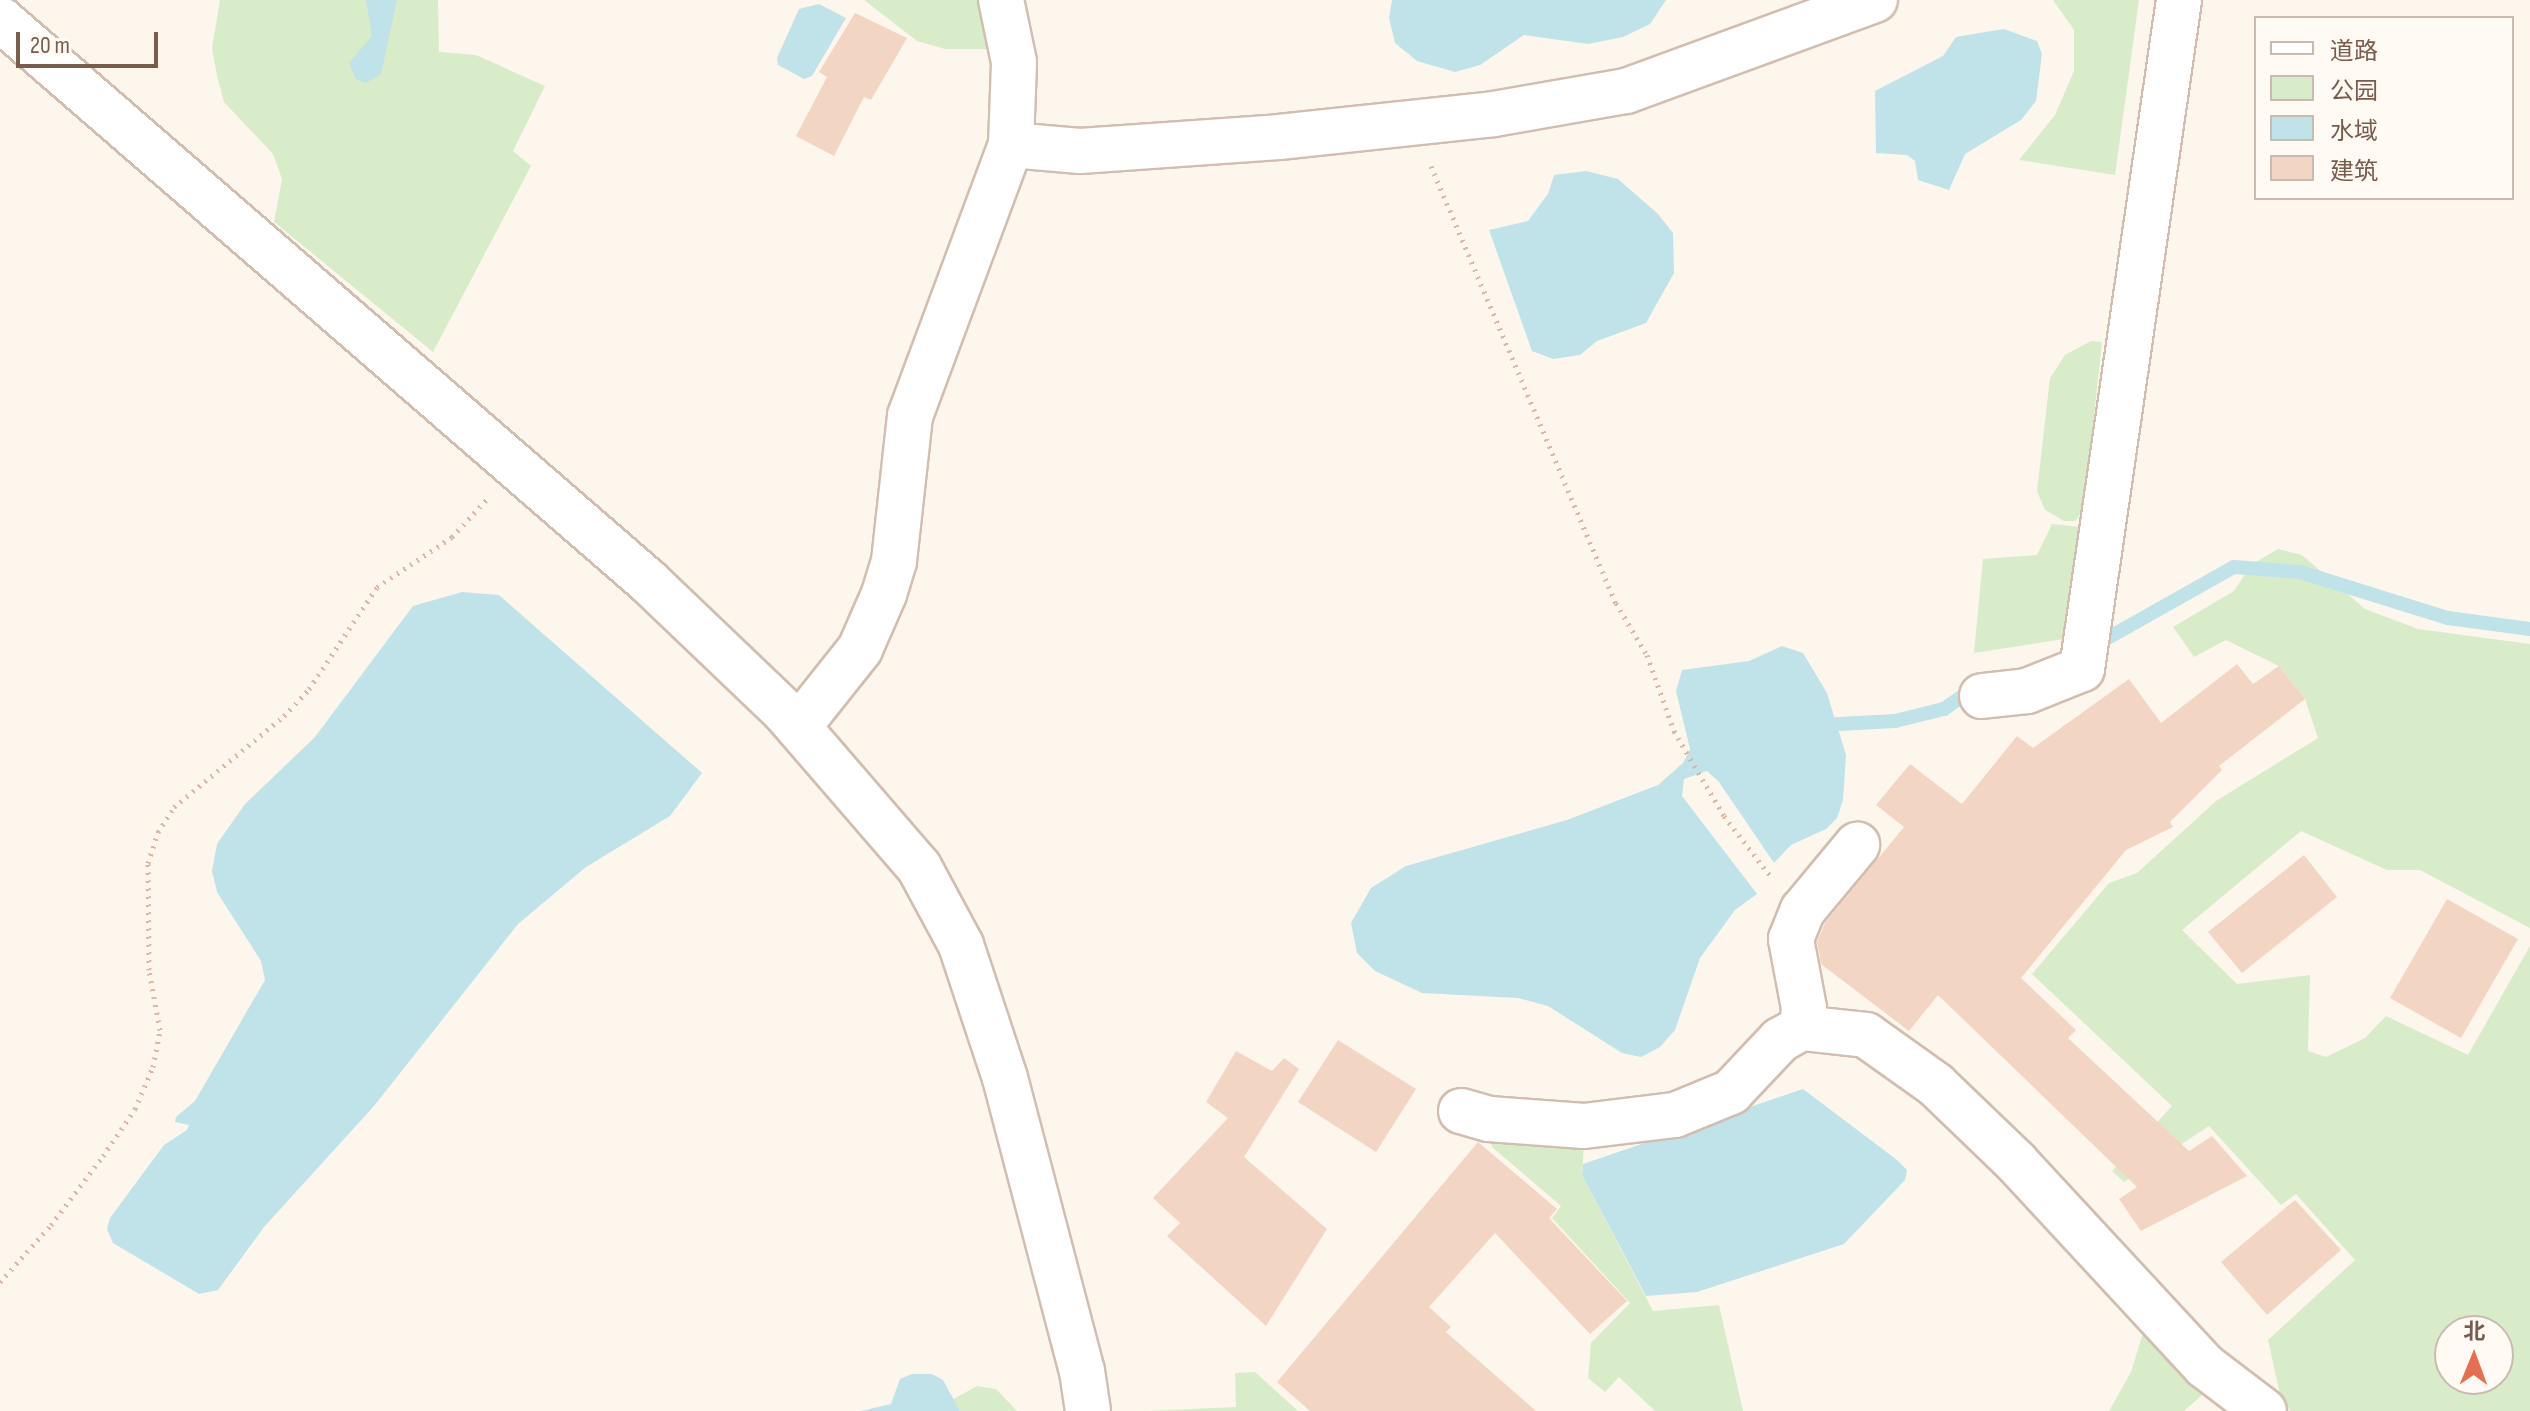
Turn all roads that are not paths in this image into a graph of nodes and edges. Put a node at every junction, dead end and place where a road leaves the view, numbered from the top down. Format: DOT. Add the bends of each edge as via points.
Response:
graph roads {
  1 [pos="1001,0"];
  2 [pos="1875,0"];
  3 [pos="2179,0"];
  4 [pos="0,19"];
  5 [pos="1011,145"];
  6 [pos="1982,696"];
  7 [pos="798,727"];
  8 [pos="1857,845"];
  9 [pos="1802,1028"];
  10 [pos="1461,1111"];
  11 [pos="1088,1411"];
  12 [pos="2264,1411"];
  1 -- 5 [label="street" via="1014,62"];
  2 -- 5 [label="street" via="1626,91 1429,121 1080,151"];
  3 -- 6 [label="street" via="2082,669 2027,691"];
  4 -- 7 [label="street" via="649,582"];
  5 -- 7 [label="street" via="910,416 894,561 884,594 860,649"];
  7 -- 11 [label="street" via="919,867 961,945 1005,1078"];
  8 -- 9 [label="street" via="1802,914 1791,939 1804,1008"];
  9 -- 10 [label="street" via="1780,1040 1731,1092 1675,1115 1584,1126 1489,1119"];
  9 -- 12 [label="street" via="1866,1035 1936,1085 2016,1162 2205,1366"];
}
